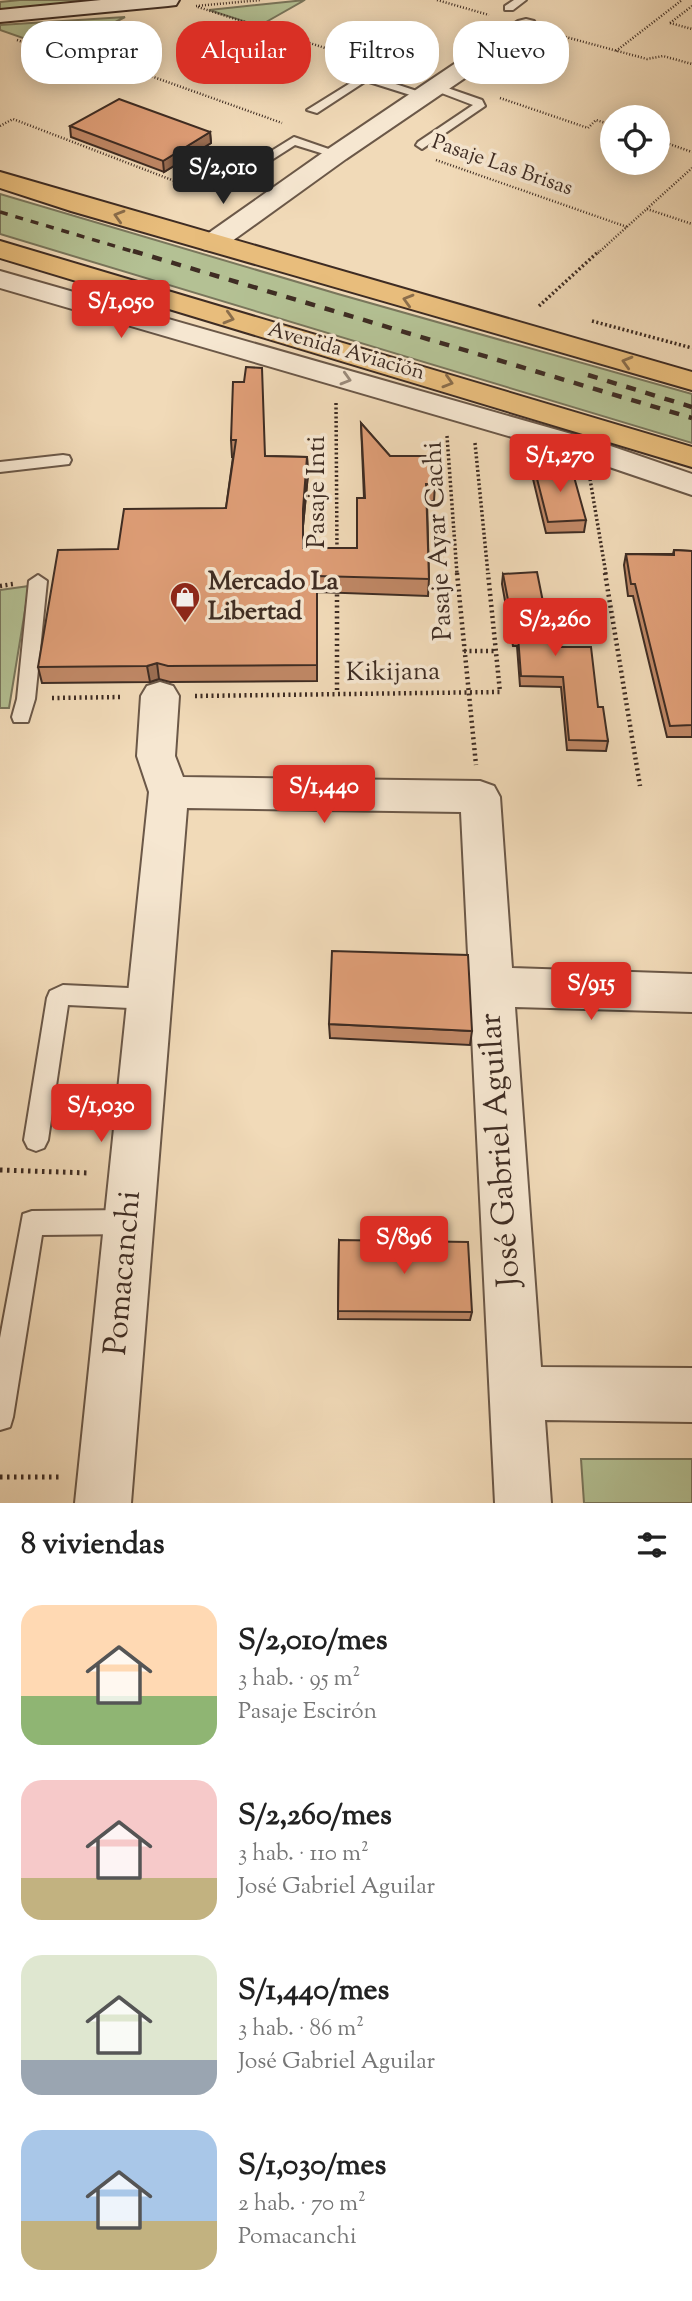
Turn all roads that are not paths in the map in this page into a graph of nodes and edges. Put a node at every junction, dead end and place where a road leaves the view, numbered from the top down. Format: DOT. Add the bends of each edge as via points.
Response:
graph roads {
  1 [pos="168,0"];
  2 [pos="521,0"];
  3 [pos="509,8"];
  4 [pos="0,16"];
  5 [pos="453,75"];
  6 [pos="434,88"];
  7 [pos="313,110"];
  8 [pos="422,145"];
  9 [pos="337,154"];
  10 [pos="0,180"];
  11 [pos="221,186"];
  12 [pos="212,243"];
  13 [pos="11,252"];
  14 [pos="0,279"];
  15 [pos="33,288"];
  16 [pos="328,346"];
  17 [pos="256,353"];
  18 [pos="692,381"];
  19 [pos="692,457"];
  20 [pos="63,460"];
  21 [pos="0,467"];
  22 [pos="692,485"];
  23 [pos="38,581"];
  24 [pos="160,696"];
  25 [pos="21,718"];
  26 [pos="169,792"];
  27 [pos="491,987"];
  28 [pos="692,992"];
  29 [pos="150,999"];
  30 [pos="36,1140"];
  31 [pos="129,1222"];
  32 [pos="516,1393"];
  33 [pos="692,1395"];
  34 [pos="0,1417"];
  35 [pos="104,1490"];
  36 [pos="523,1503"];
  1 -- 4 [label="street"];
  2 -- 3 [label="lane"];
  5 -- 6 [label="street"];
  6 -- 7 [label="lane" via="361,77"];
  6 -- 8 [label="lane" via="479,106"];
  6 -- 9 [label="street"];
  9 -- 11 [label="lane" via="293,141"];
  9 -- 12 [label="street"];
  12 -- 10 [label="main road, one-way"];
  18 -- 12 [label="main road, one-way"];
  13 -- 15 [label="main road"];
  13 -- 16 [label="main road, Avenida Aviación, one-way"];
  14 -- 15 [label="street, Avenida Aviación"];
  15 -- 17 [label="street, Avenida Aviación"];
  16 -- 17 [label="main road"];
  16 -- 19 [label="main road, Avenida Aviación, one-way"];
  17 -- 22 [label="street, Avenida Aviación, one-way" via="335,376 480,429 585,448"];
  20 -- 21 [label="lane"];
  23 -- 25 [label="lane"];
  24 -- 26 [label="street" via="156,756"];
  26 -- 27 [label="street, José Gabriel Aguilar" via="480,797"];
  26 -- 29 [label="street, Pomacanchi"];
  27 -- 28 [label="street"];
  27 -- 32 [label="street, José Gabriel Aguilar"];
  29 -- 30 [label="lane" via="58,998"];
  29 -- 31 [label="street, Pomacanchi"];
  31 -- 34 [label="lane" via="32,1223"];
  31 -- 35 [label="street, Pomacanchi"];
  32 -- 33 [label="street"];
  32 -- 36 [label="street, José Gabriel Aguilar"];
}
